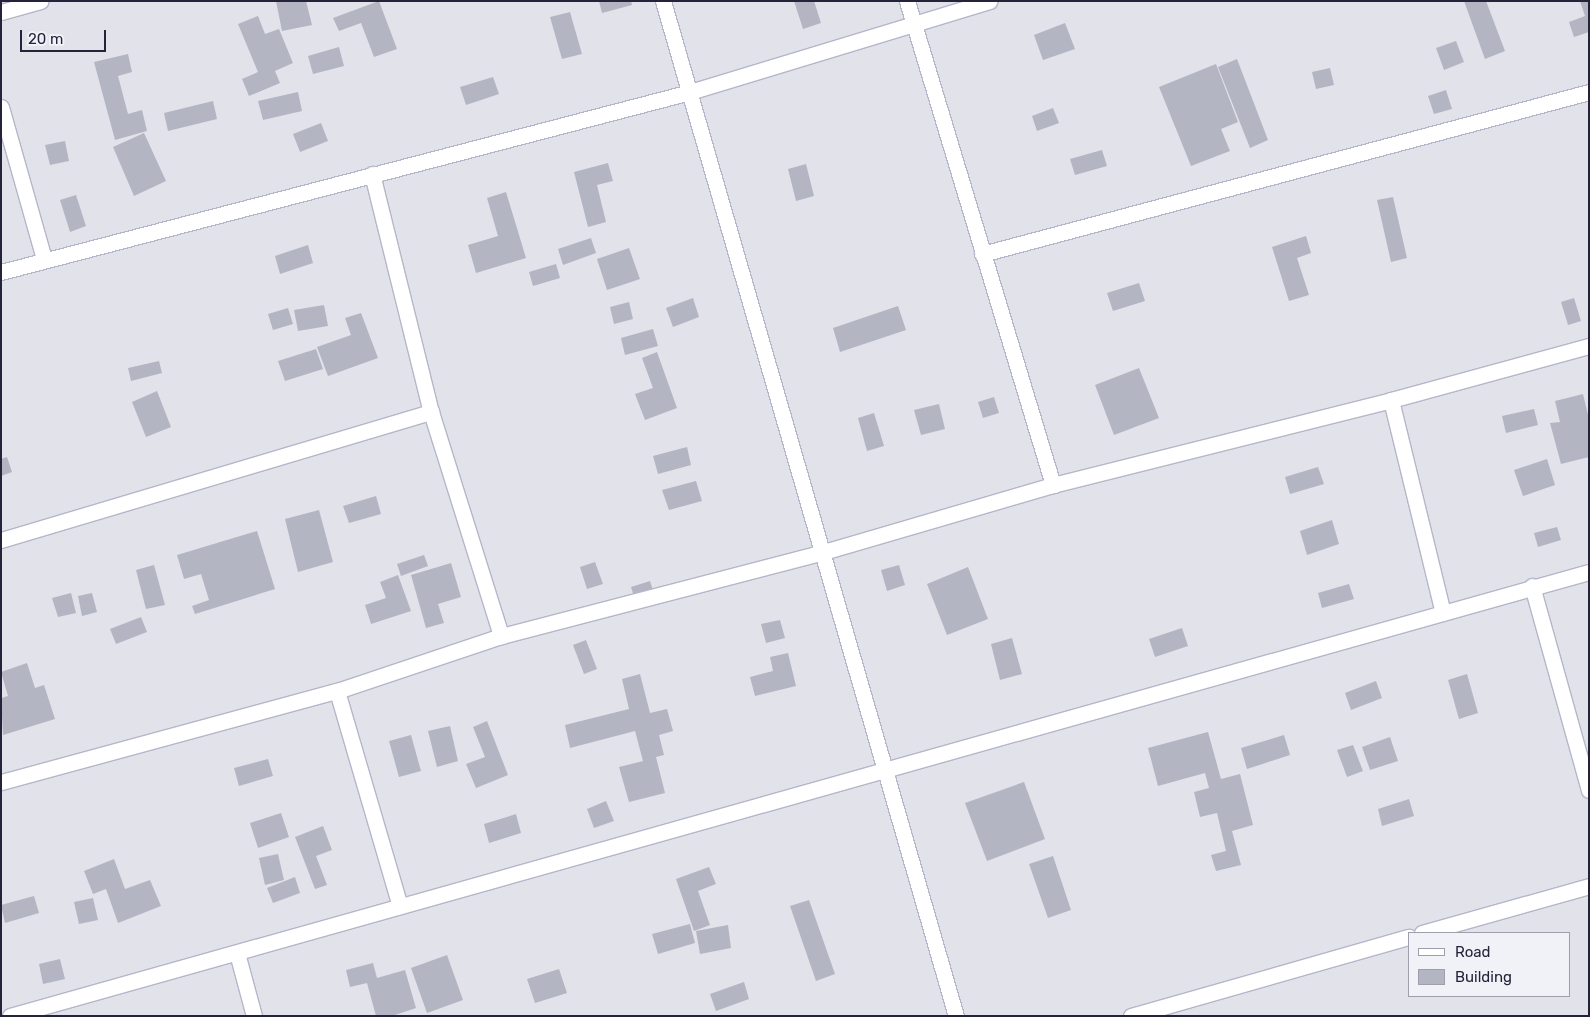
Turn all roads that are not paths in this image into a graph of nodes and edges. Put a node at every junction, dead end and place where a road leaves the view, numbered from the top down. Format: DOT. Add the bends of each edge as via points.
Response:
graph roads {
  1 [pos="41,1"];
  2 [pos="663,1"];
  3 [pos="907,1"];
  4 [pos="989,1"];
  5 [pos="1,12"];
  6 [pos="913,23"];
  7 [pos="690,92"];
  8 [pos="1589,92"];
  9 [pos="1,107"];
  10 [pos="372,174"];
  11 [pos="982,254"];
  12 [pos="44,259"];
  13 [pos="1,272"];
  14 [pos="1589,346"];
  15 [pos="1391,400"];
  16 [pos="431,412"];
  17 [pos="1053,485"];
  18 [pos="1,540"];
  19 [pos="820,553"];
  20 [pos="1589,572"];
  21 [pos="1532,586"];
  22 [pos="1443,613"];
  23 [pos="501,636"];
  24 [pos="337,690"];
  25 [pos="885,769"];
  26 [pos="1,782"];
  27 [pos="1589,790"];
  28 [pos="1589,886"];
  29 [pos="400,906"];
  30 [pos="1426,932"];
  31 [pos="1408,937"];
  32 [pos="237,952"];
  33 [pos="10,1016"];
  34 [pos="254,1016"];
  35 [pos="956,1016"];
  36 [pos="1132,1016"];
  1 -- 5 [label="street"];
  2 -- 7 [label="street"];
  3 -- 6 [label="street"];
  4 -- 6 [label="street"];
  6 -- 7 [label="street"];
  6 -- 11 [label="street"];
  7 -- 10 [label="street"];
  7 -- 19 [label="street"];
  8 -- 11 [label="street"];
  9 -- 12 [label="street"];
  10 -- 12 [label="street"];
  10 -- 16 [label="street"];
  11 -- 17 [label="street"];
  12 -- 13 [label="street"];
  14 -- 15 [label="street"];
  15 -- 17 [label="street"];
  15 -- 22 [label="street"];
  16 -- 18 [label="street"];
  16 -- 23 [label="street"];
  17 -- 19 [label="street"];
  19 -- 23 [label="street"];
  19 -- 25 [label="street"];
  20 -- 21 [label="street"];
  21 -- 22 [label="street"];
  21 -- 27 [label="street"];
  22 -- 25 [label="street"];
  23 -- 24 [label="street"];
  24 -- 26 [label="street"];
  24 -- 29 [label="street"];
  25 -- 29 [label="street"];
  25 -- 35 [label="street"];
  28 -- 30 [label="street"];
  29 -- 32 [label="street"];
  31 -- 36 [label="street"];
  32 -- 33 [label="street"];
  32 -- 34 [label="street"];
}
